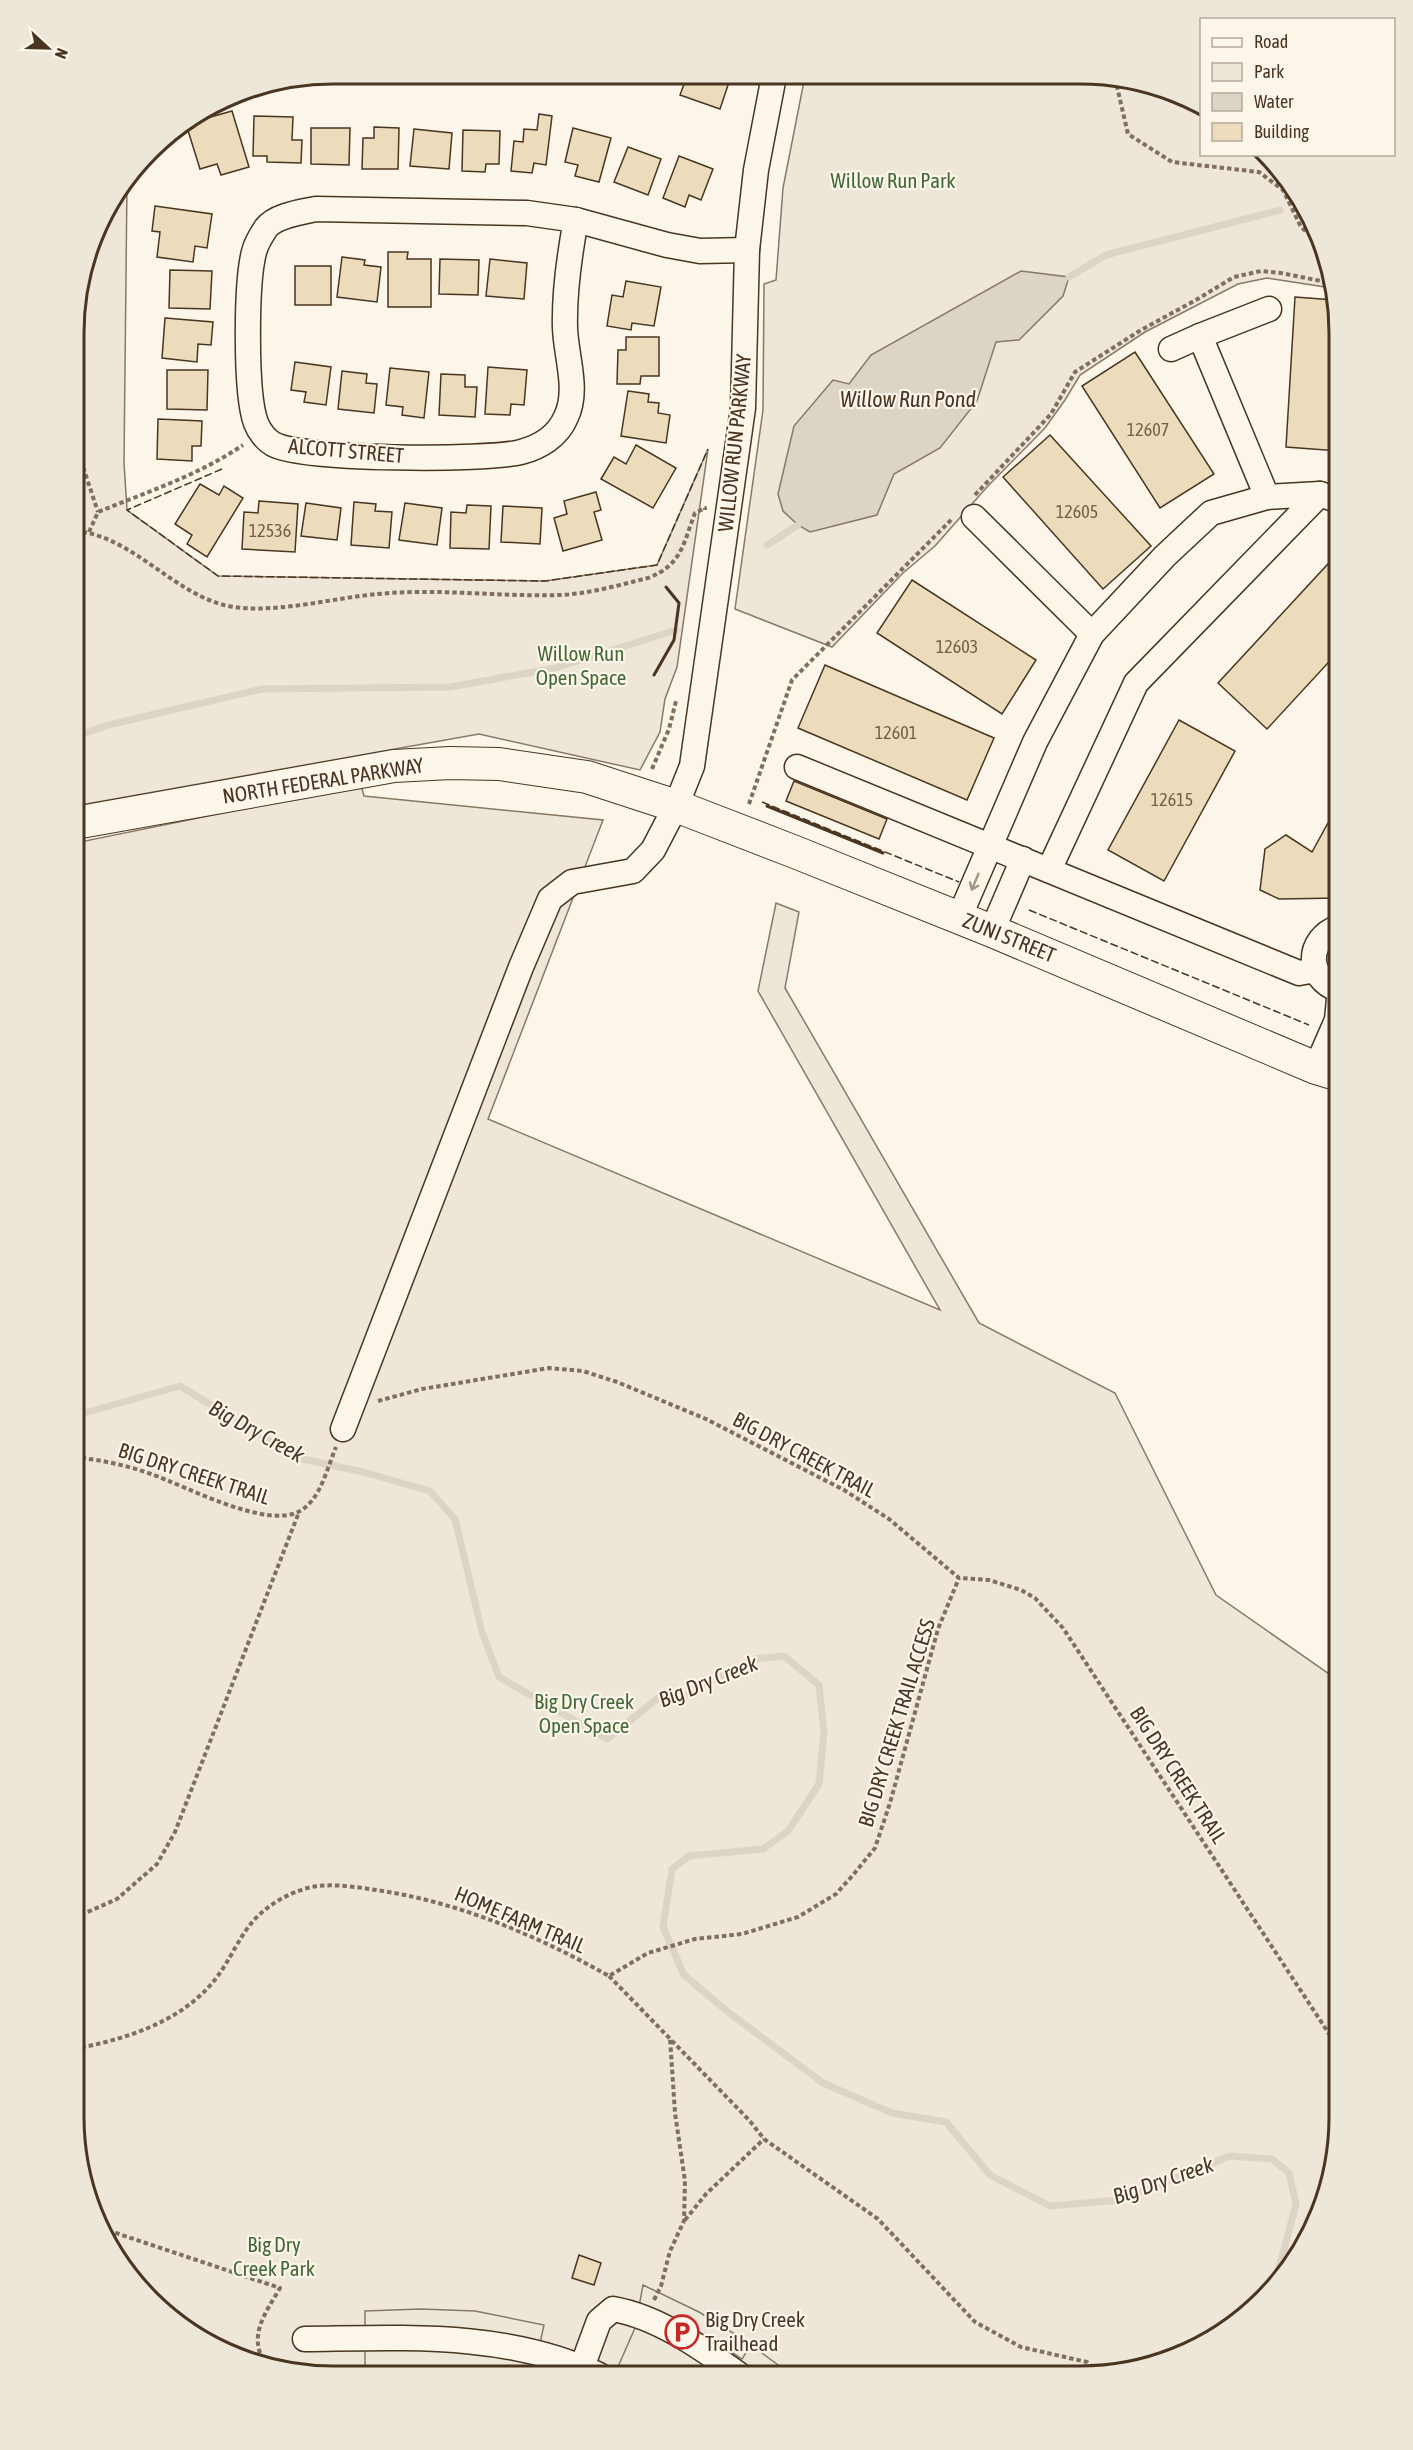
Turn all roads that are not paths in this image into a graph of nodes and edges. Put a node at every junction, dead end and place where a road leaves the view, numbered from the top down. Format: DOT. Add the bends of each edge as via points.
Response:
graph roads {
  1 [pos="772,84"];
  2 [pos="576,220"];
  3 [pos="747,250"];
  4 [pos="1269,309"];
  5 [pos="1200,336"];
  6 [pos="1171,349"];
  7 [pos="1267,497"];
  8 [pos="1329,497"];
  9 [pos="1329,498"];
  10 [pos="966,512"];
  11 [pos="1092,634"];
  12 [pos="797,767"];
  13 [pos="676,806"];
  14 [pos="84,821"];
  15 [pos="991,845"];
  16 [pos="1023,859"];
  17 [pos="1050,870"];
  18 [pos="959,918"];
  19 [pos="992,931"];
  20 [pos="1329,931"];
  21 [pos="1316,970"];
  22 [pos="1329,984"];
  23 [pos="1328,1071"];
  24 [pos="340,1437"];
  25 [pos="305,2339"];
  26 [pos="573,2366"];
  27 [pos="592,2366"];
  28 [pos="725,2366"];
  1 -- 3 [label="street, WILLOW RUN PARKWAY" via="756,170"];
  2 -- 2 [label="street, ALCOTT STREET" via="566,277 565,330 573,400 555,435 520,452 474,458 375,456 305,452 273,444 255,423 248,377 250,283 254,251 268,225 316,209 527,213"];
  2 -- 3 [label="street, ALCOTT STREET" via="700,251"];
  3 -- 13 [label="street, WILLOW RUN PARKWAY" via="743,408 692,766"];
  4 -- 5 [label="street"];
  5 -- 6 [label="street"];
  5 -- 7 [label="street"];
  7 -- 8 [label="street"];
  7 -- 11 [label="street" via="1211,513"];
  9 -- 17 [label="street" via="1136,683"];
  10 -- 11 [label="street"];
  11 -- 15 [label="street" via="1035,742"];
  12 -- 15 [label="street"];
  13 -- 14 [label="main road, NORTH FEDERAL PARKWAY" via="587,777 499,764 450,763 339,774"];
  13 -- 18 [label="main road, ZUNI STREET"];
  13 -- 24 [label="street, WILLOW RUN PARKWAY" via="653,850 633,871 572,882 550,899"];
  15 -- 16 [label="street"];
  15 -- 18 [label="street, one-way"];
  16 -- 17 [label="street"];
  16 -- 19 [label="street"];
  17 -- 21 [label="street" via="1299,973"];
  18 -- 19 [label="main road, ZUNI STREET"];
  19 -- 23 [label="main road, ZUNI STREET"];
  20 -- 21 [label="street" via="1315,948"];
  21 -- 22 [label="street"];
  25 -- 26 [label="street" via="461,2340 497,2345"];
  27 -- 28 [label="street" via="599,2321 613,2309 632,2312"];
}
